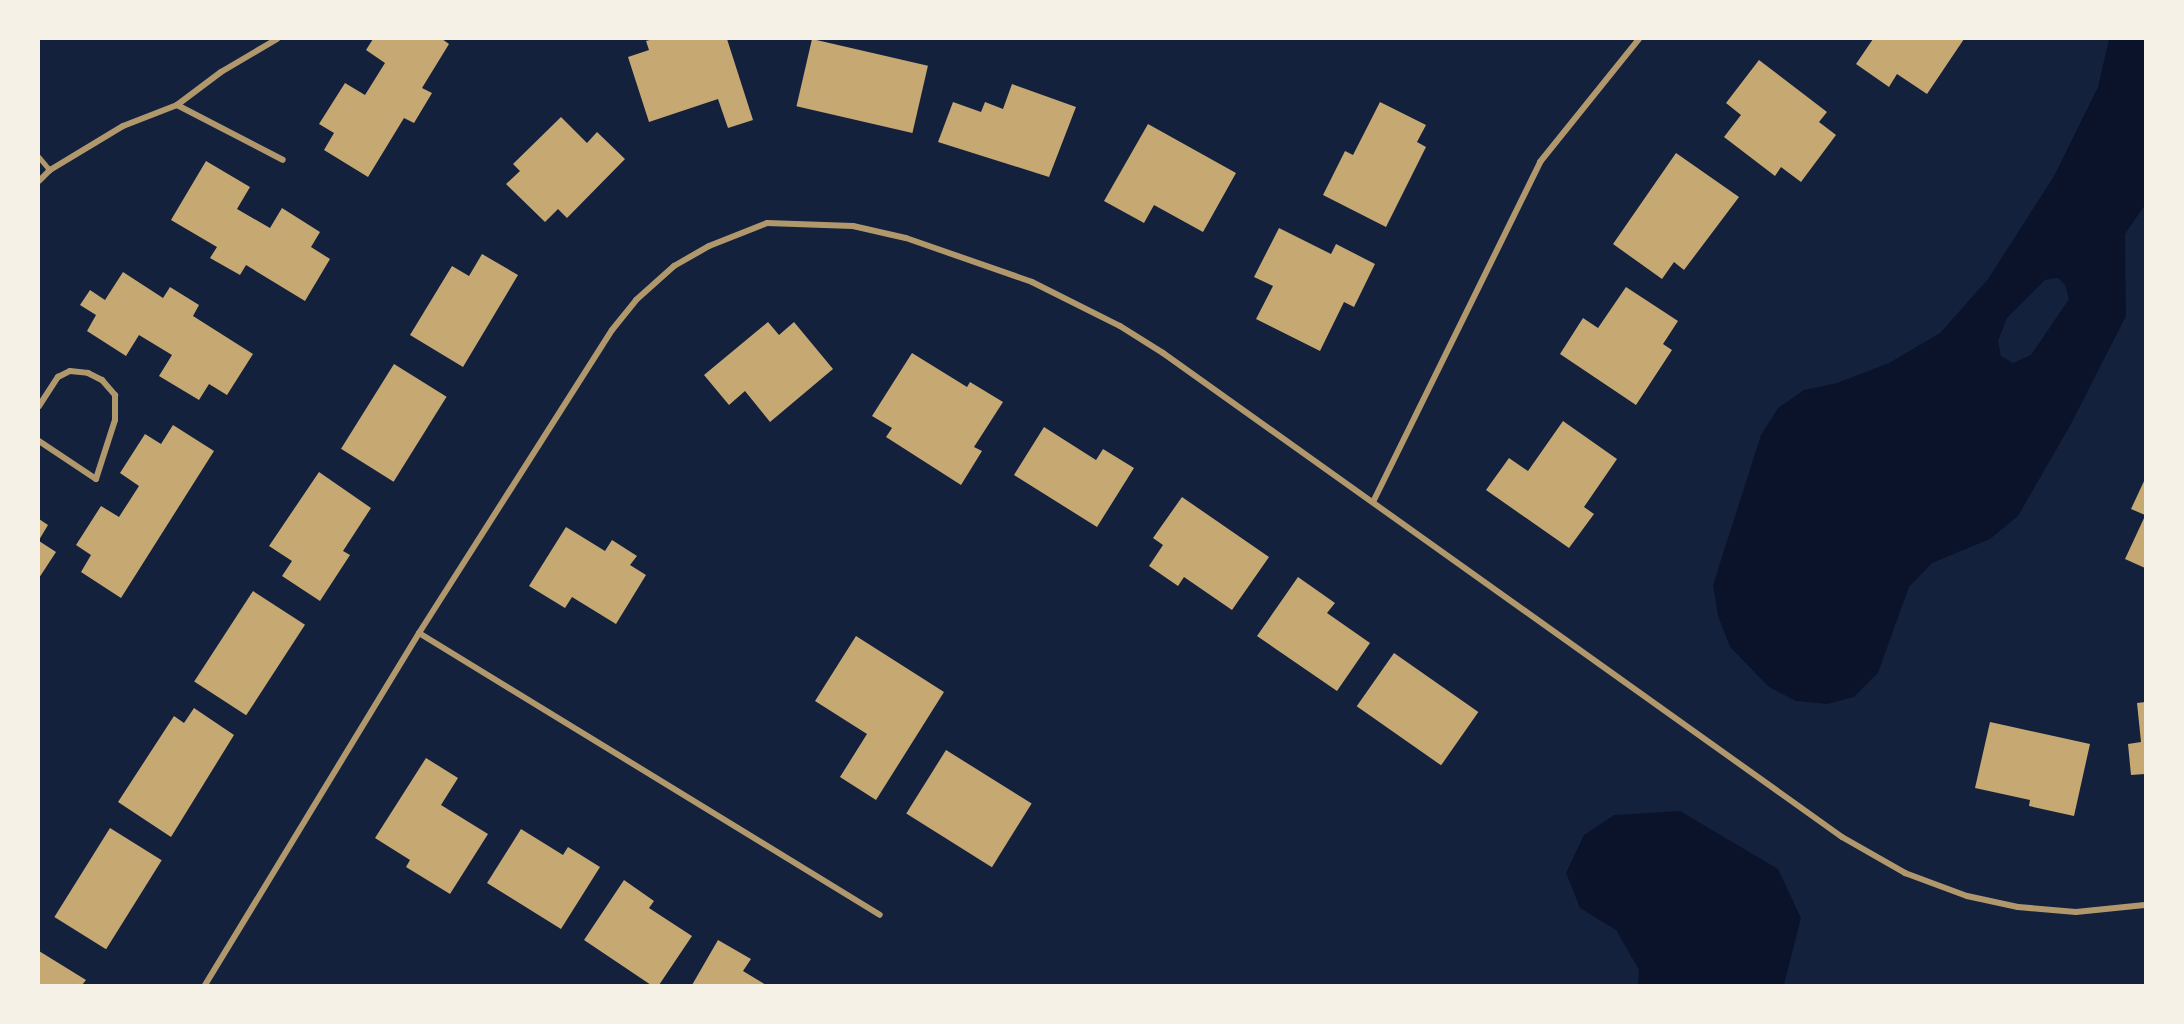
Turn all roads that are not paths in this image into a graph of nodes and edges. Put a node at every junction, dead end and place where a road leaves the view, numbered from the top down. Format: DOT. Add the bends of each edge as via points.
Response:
graph roads {
  1 [pos="277,39"];
  2 [pos="1639,39"];
  3 [pos="177,105"];
  4 [pos="39,157"];
  5 [pos="283,160"];
  6 [pos="50,170"];
  7 [pos="39,182"];
  8 [pos="39,406"];
  9 [pos="39,441"];
  10 [pos="1373,502"];
  11 [pos="419,633"];
  12 [pos="2145,905"];
  13 [pos="880,915"];
  14 [pos="205,985"];
  1 -- 3 [label="street" via="220,72"];
  2 -- 10 [label="street" via="1540,162"];
  3 -- 5 [label="street"];
  3 -- 6 [label="street" via="123,126"];
  4 -- 6 [label="lane"];
  6 -- 7 [label="street"];
  8 -- 9 [label="street" via="58,378 70,371 87,372 102,380 115,395 115,420 96,479"];
  10 -- 11 [label="street" via="1163,352 1032,282 906,238 854,226 767,223 709,246 674,266 636,300 584,371"];
  10 -- 12 [label="street" via="1842,837 1880,860 1967,896 2018,907 2076,912"];
  11 -- 13 [label="street"];
  11 -- 14 [label="street"];
}
